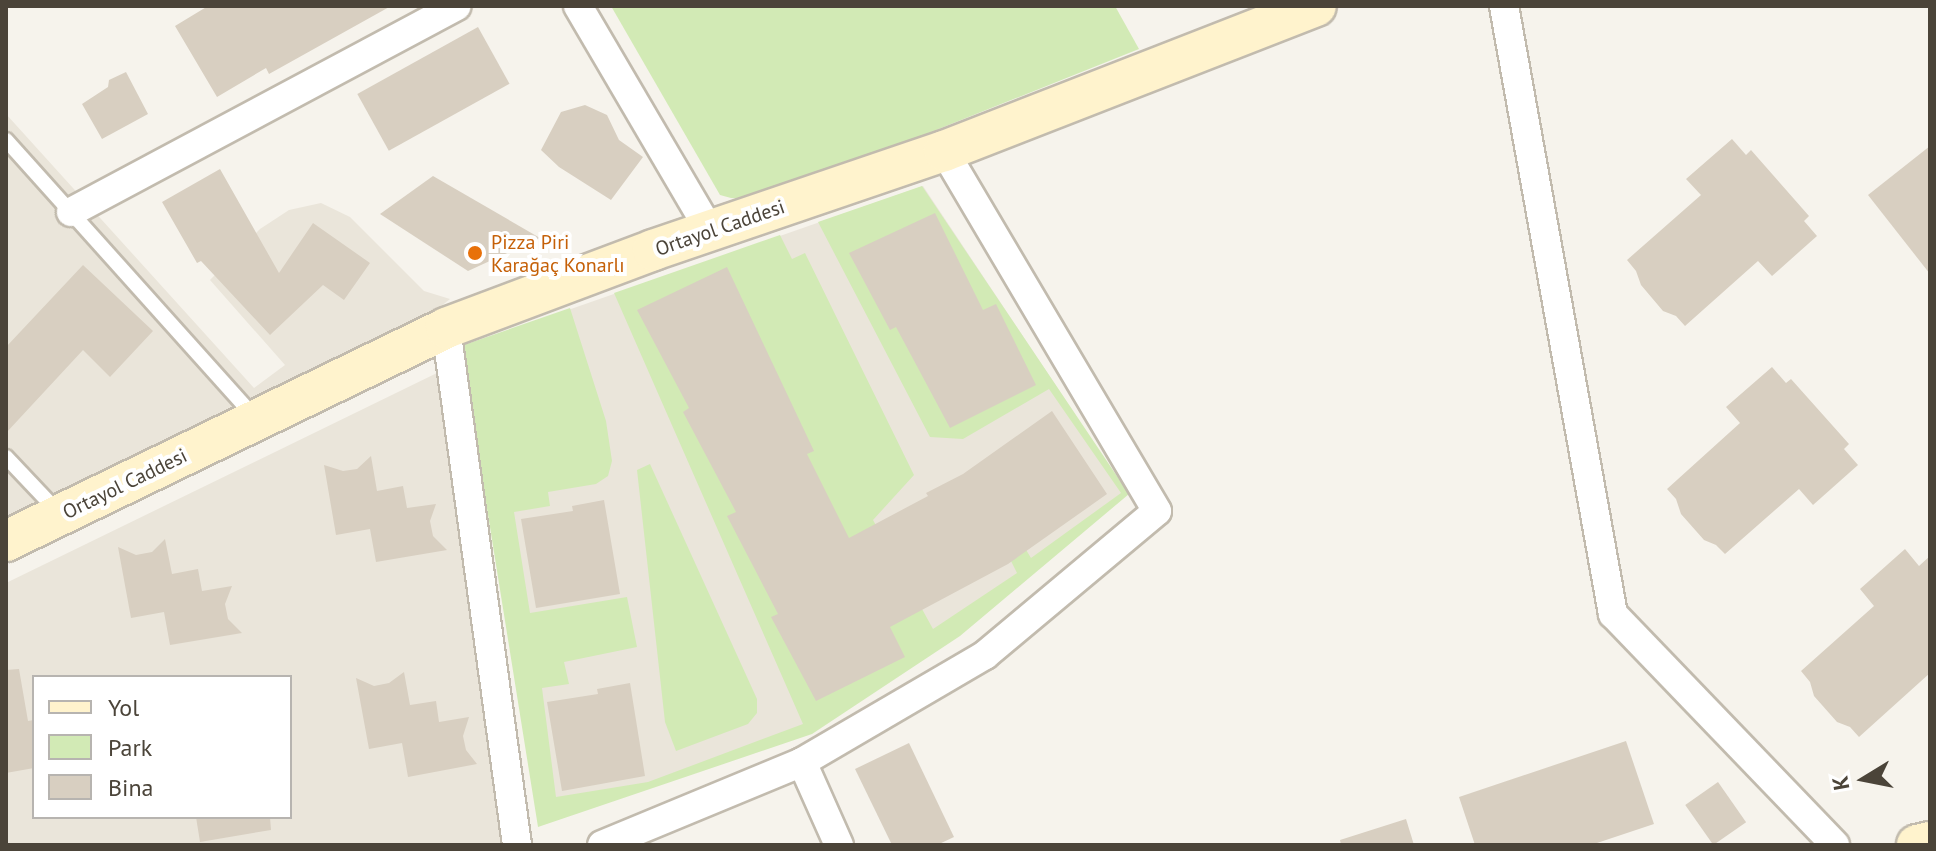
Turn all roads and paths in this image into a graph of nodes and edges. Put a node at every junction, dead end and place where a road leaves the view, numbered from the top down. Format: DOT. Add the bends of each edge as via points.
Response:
graph roads {
  1 [pos="456,6"];
  2 [pos="578,6"];
  3 [pos="1316,6"];
  4 [pos="1504,6"];
  5 [pos="6,140"];
  6 [pos="944,151"];
  7 [pos="71,212"];
  8 [pos="710,231"];
  9 [pos="446,328"];
  10 [pos="258,420"];
  11 [pos="6,457"];
  12 [pos="61,515"];
  13 [pos="6,541"];
  14 [pos="802,762"];
  15 [pos="1930,842"];
  16 [pos="517,845"];
  17 [pos="602,845"];
  18 [pos="839,845"];
  19 [pos="1835,845"];
  20 [pos="1917,845"];
  1 -- 7 [label="street"];
  2 -- 8 [label="street"];
  3 -- 6 [label="street, Ortayol Caddesi"];
  4 -- 19 [label="street" via="1613,614"];
  5 -- 7 [label="lane"];
  6 -- 8 [label="street, Ortayol Caddesi"];
  6 -- 14 [label="street" via="1157,511 985,655"];
  7 -- 10 [label="lane"];
  8 -- 9 [label="street, Ortayol Caddesi"];
  9 -- 10 [label="street, Ortayol Caddesi"];
  9 -- 16 [label="street"];
  10 -- 12 [label="street, Ortayol Caddesi"];
  11 -- 12 [label="lane"];
  12 -- 13 [label="street, Ortayol Caddesi"];
  14 -- 17 [label="street"];
  14 -- 18 [label="street"];
  15 -- 20 [label="street"];
}
